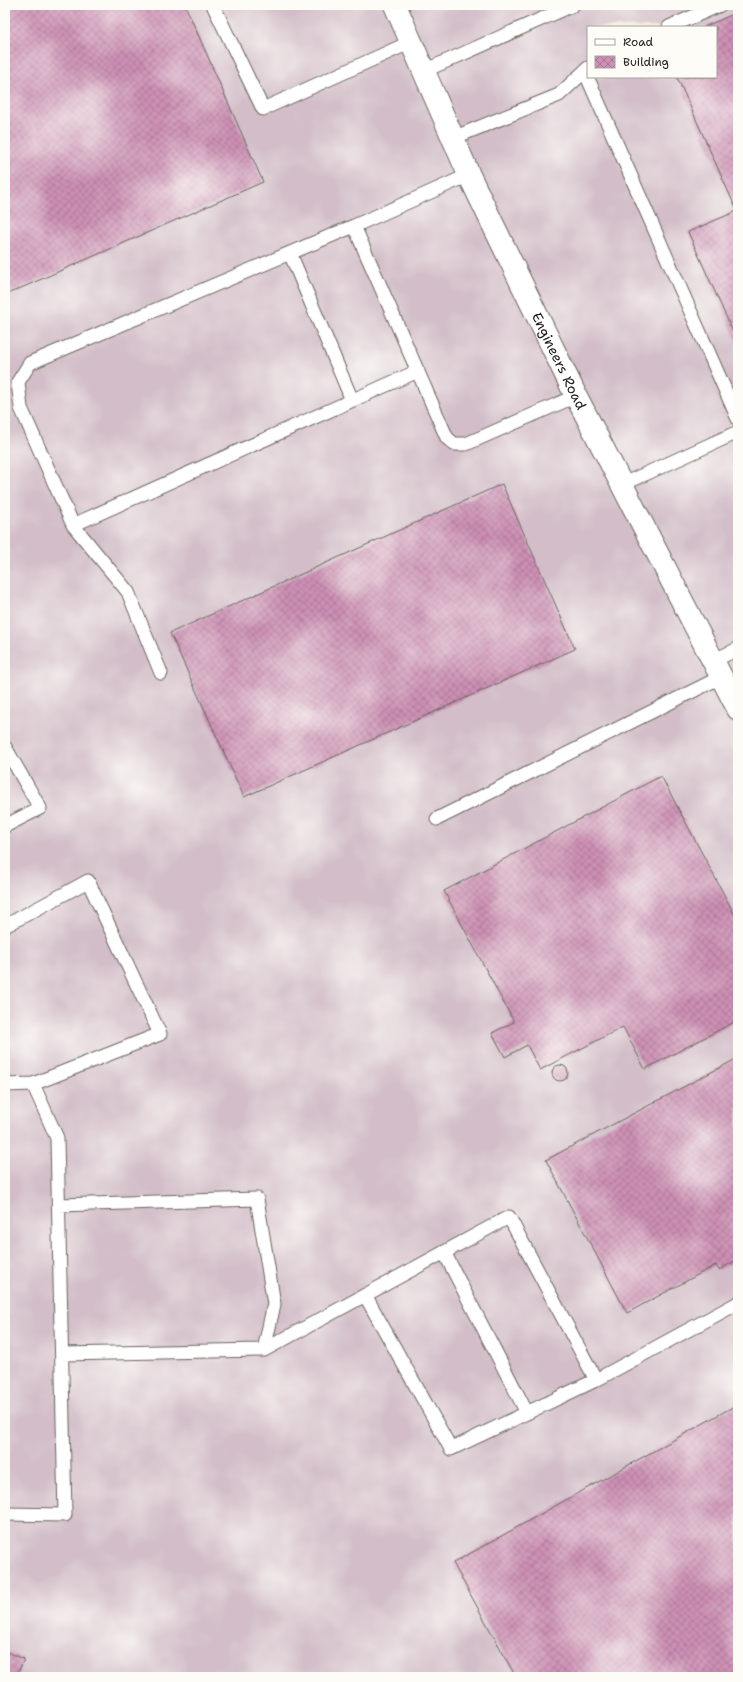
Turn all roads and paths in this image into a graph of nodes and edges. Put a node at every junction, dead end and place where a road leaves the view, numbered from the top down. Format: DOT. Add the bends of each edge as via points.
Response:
graph roads {
  1 [pos="213,5"];
  2 [pos="395,5"];
  3 [pos="573,5"];
  4 [pos="720,5"];
  5 [pos="558,8"];
  6 [pos="671,26"];
  7 [pos="411,42"];
  8 [pos="586,70"];
  9 [pos="424,71"];
  10 [pos="589,78"];
  11 [pos="453,138"];
  12 [pos="470,175"];
  13 [pos="354,226"];
  14 [pos="290,253"];
  15 [pos="418,371"];
  16 [pos="576,396"];
  17 [pos="352,400"];
  18 [pos="738,419"];
  19 [pos="738,432"];
  20 [pos="621,485"];
  21 [pos="74,525"];
  22 [pos="738,649"];
  23 [pos="716,669"];
  24 [pos="161,673"];
  25 [pos="738,709"];
  26 [pos="5,747"];
  27 [pos="437,820"];
  28 [pos="5,826"];
  29 [pos="5,926"];
  30 [pos="34,1084"];
  31 [pos="5,1085"];
  32 [pos="59,1205"];
  33 [pos="444,1252"];
  34 [pos="366,1295"];
  35 [pos="738,1303"];
  36 [pos="264,1350"];
  37 [pos="62,1354"];
  38 [pos="596,1380"];
  39 [pos="527,1413"];
  40 [pos="5,1514"];
  1 -- 7 [label="lane" via="264,109"];
  2 -- 7 [label="street, Engineers Road"];
  3 -- 5 [label="lane"];
  4 -- 6 [label="lane"];
  5 -- 9 [label="lane"];
  7 -- 9 [label="street, Engineers Road"];
  8 -- 11 [label="lane" via="559,96"];
  9 -- 11 [label="street, Engineers Road"];
  10 -- 18 [label="lane"];
  11 -- 12 [label="street, Engineers Road"];
  12 -- 13 [label="lane"];
  12 -- 16 [label="street, Engineers Road"];
  13 -- 14 [label="lane"];
  13 -- 15 [label="lane"];
  14 -- 17 [label="lane"];
  14 -- 21 [label="lane" via="30,363 18,382 21,408"];
  15 -- 16 [label="lane" via="447,438 454,444 466,444"];
  15 -- 17 [label="lane"];
  16 -- 20 [label="street, Engineers Road"];
  17 -- 21 [label="lane"];
  19 -- 20 [label="lane"];
  20 -- 23 [label="street, Engineers Road"];
  21 -- 24 [label="lane" via="128,592"];
  22 -- 23 [label="lane"];
  23 -- 25 [label="street, Engineers Road"];
  23 -- 27 [label="lane"];
  26 -- 28 [label="lane" via="40,808"];
  29 -- 30 [label="lane" via="88,881 160,1034"];
  30 -- 31 [label="lane"];
  30 -- 32 [label="lane" via="57,1138"];
  32 -- 36 [label="lane" via="257,1199 274,1304"];
  32 -- 37 [label="lane"];
  33 -- 34 [label="lane"];
  33 -- 38 [label="lane" via="509,1217"];
  33 -- 39 [label="lane"];
  34 -- 36 [label="lane"];
  34 -- 39 [label="lane" via="451,1448"];
  35 -- 38 [label="lane"];
  36 -- 37 [label="lane"];
  37 -- 40 [label="lane" via="65,1515"];
  38 -- 39 [label="lane"];
}
